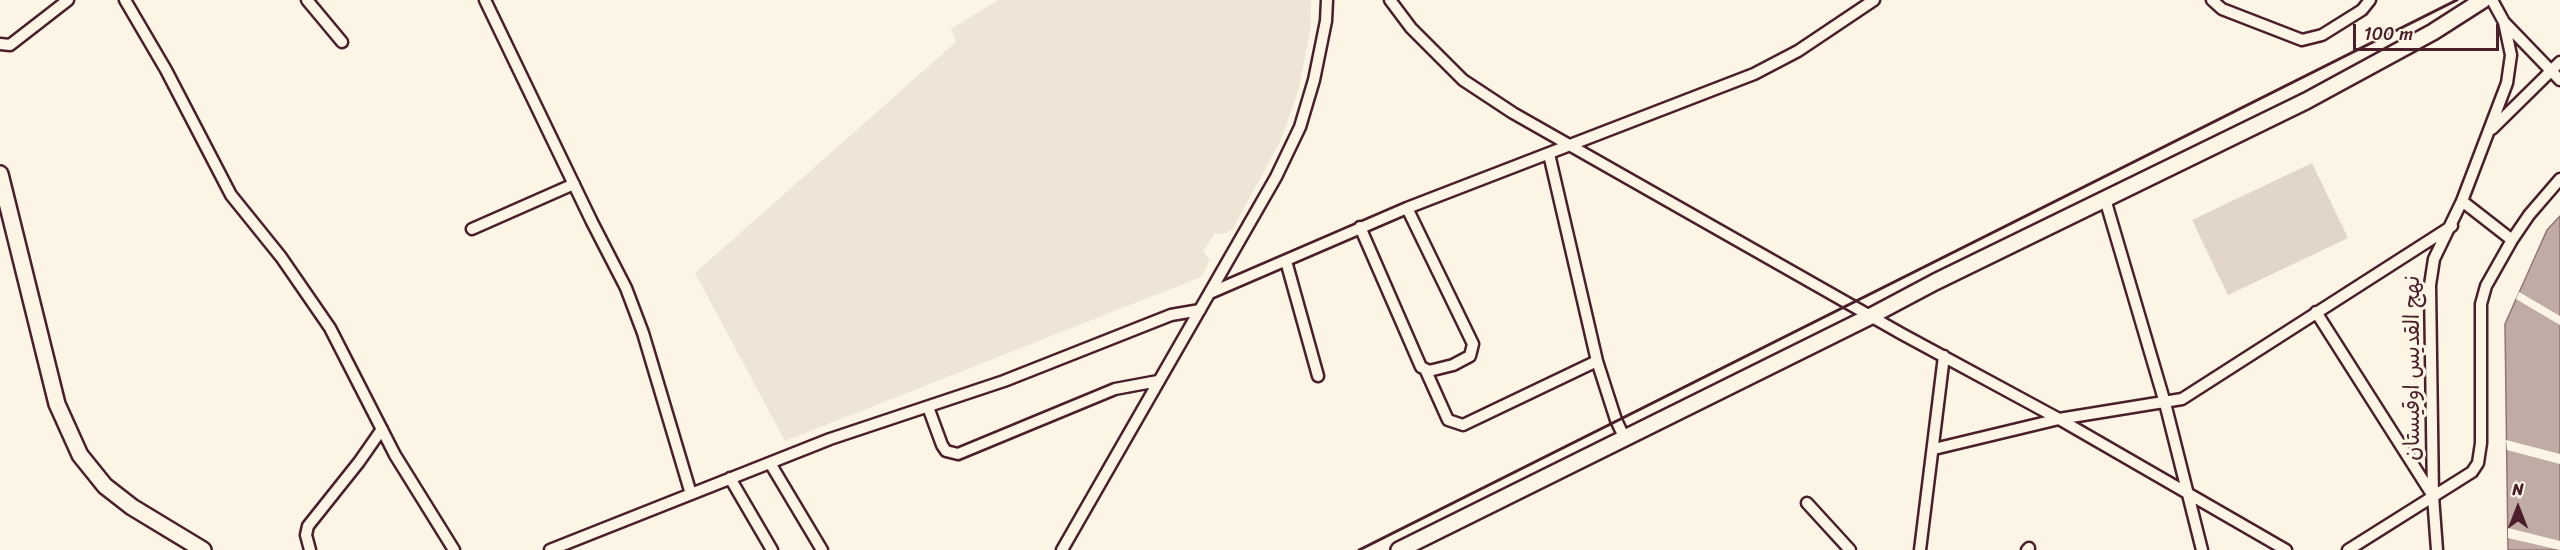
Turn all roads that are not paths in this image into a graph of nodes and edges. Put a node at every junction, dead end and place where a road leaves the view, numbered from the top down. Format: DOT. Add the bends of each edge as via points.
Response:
graph roads {
  1 [pos="125,0"];
  2 [pos="307,0"];
  3 [pos="485,0"];
  4 [pos="1327,0"];
  5 [pos="1390,0"];
  6 [pos="1874,0"];
  7 [pos="2212,0"];
  8 [pos="2370,0"];
  9 [pos="2483,0"];
  10 [pos="2492,0"];
  11 [pos="62,2"];
  12 [pos="2504,22"];
  13 [pos="342,42"];
  14 [pos="0,44"];
  15 [pos="2560,62"];
  16 [pos="2551,70"];
  17 [pos="2560,80"];
  18 [pos="2490,132"];
  19 [pos="1570,146"];
  20 [pos="1548,154"];
  21 [pos="0,174"];
  22 [pos="2560,179"];
  23 [pos="574,184"];
  24 [pos="2105,199"];
  25 [pos="2462,201"];
  26 [pos="1407,208"];
  27 [pos="2452,226"];
  28 [pos="1360,227"];
  29 [pos="472,230"];
  30 [pos="2512,240"];
  31 [pos="1286,261"];
  32 [pos="1210,293"];
  33 [pos="1200,310"];
  34 [pos="2316,312"];
  35 [pos="1871,316"];
  36 [pos="1944,356"];
  37 [pos="1597,361"];
  38 [pos="1426,371"];
  39 [pos="1318,376"];
  40 [pos="1158,381"];
  41 [pos="2165,403"];
  42 [pos="928,407"];
  43 [pos="2059,419"];
  44 [pos="382,429"];
  45 [pos="1625,439"];
  46 [pos="1934,449"];
  47 [pos="770,463"];
  48 [pos="730,478"];
  49 [pos="691,494"];
  50 [pos="2187,495"];
  51 [pos="2433,496"];
  52 [pos="1807,503"];
  53 [pos="203,550"];
  54 [pos="310,550"];
  55 [pos="454,550"];
  56 [pos="550,550"];
  57 [pos="772,550"];
  58 [pos="822,550"];
  59 [pos="1062,550"];
  60 [pos="1399,550"];
  61 [pos="1850,550"];
  62 [pos="1920,550"];
  63 [pos="2202,550"];
  64 [pos="2286,550"];
  65 [pos="2348,550"];
  66 [pos="2437,550"];
  1 -- 44 [label="street" via="231,195 281,257 330,328"];
  2 -- 13 [label="street"];
  3 -- 23 [label="street"];
  4 -- 32 [label="street" via="1316,70 1300,127"];
  5 -- 19 [label="street" via="1411,28 1464,80"];
  6 -- 19 [label="street" via="1798,51 1754,74"];
  7 -- 8 [label="street" via="2240,17 2308,40 2362,10"];
  9 -- 24 [label="street" via="2433,32 2306,101"];
  10 -- 12 [label="street"];
  11 -- 14 [label="street" via="10,45"];
  12 -- 16 [label="street"];
  12 -- 18 [label="street, نهج القديس اوقيستان" via="2510,47 2509,70"];
  15 -- 16 [label="street"];
  16 -- 17 [label="street"];
  16 -- 18 [label="street"];
  18 -- 25 [label="street, نهج القديس اوقيستان"];
  19 -- 20 [label="street"];
  19 -- 35 [label="street"];
  20 -- 26 [label="street"];
  20 -- 37 [label="street"];
  21 -- 53 [label="street" via="57,404 80,455 105,486 132,507"];
  22 -- 30 [label="street"];
  23 -- 29 [label="street"];
  23 -- 49 [label="street" via="626,288 643,333"];
  24 -- 35 [label="street"];
  24 -- 41 [label="street"];
  25 -- 27 [label="street, نهج القديس اوقيستان"];
  25 -- 30 [label="street"];
  26 -- 28 [label="street"];
  26 -- 38 [label="street" via="1473,348 1470,356 1459,362"];
  27 -- 34 [label="street"];
  27 -- 51 [label="street, نهج القديس اوقيستان" via="2434,260 2430,285"];
  28 -- 31 [label="street"];
  28 -- 38 [label="street" via="1414,354"];
  30 -- 51 [label="street" via="2486,286 2481,304 2478,463 2472,472"];
  31 -- 32 [label="street"];
  31 -- 39 [label="street"];
  32 -- 33 [label="street"];
  33 -- 40 [label="street"];
  33 -- 42 [label="street" via="1171,315"];
  34 -- 41 [label="street" via="2182,399"];
  34 -- 51 [label="street"];
  35 -- 36 [label="street"];
  35 -- 45 [label="street"];
  36 -- 43 [label="street"];
  36 -- 46 [label="street"];
  37 -- 38 [label="street" via="1463,425 1448,420"];
  37 -- 45 [label="street"];
  40 -- 42 [label="street" via="1115,389 958,454 946,451 942,445"];
  40 -- 59 [label="street"];
  41 -- 43 [label="street"];
  41 -- 50 [label="street"];
  42 -- 47 [label="street"];
  43 -- 46 [label="street"];
  43 -- 50 [label="street"];
  44 -- 54 [label="street" via="308,526"];
  44 -- 55 [label="street"];
  45 -- 60 [label="street"];
  46 -- 62 [label="street"];
  47 -- 48 [label="street"];
  47 -- 58 [label="street"];
  48 -- 49 [label="street"];
  48 -- 57 [label="street"];
  49 -- 56 [label="street"];
  50 -- 63 [label="street"];
  50 -- 64 [label="street"];
  51 -- 65 [label="street"];
  51 -- 66 [label="street, نهج القديس اوقيستان"];
  52 -- 61 [label="street"];
}
